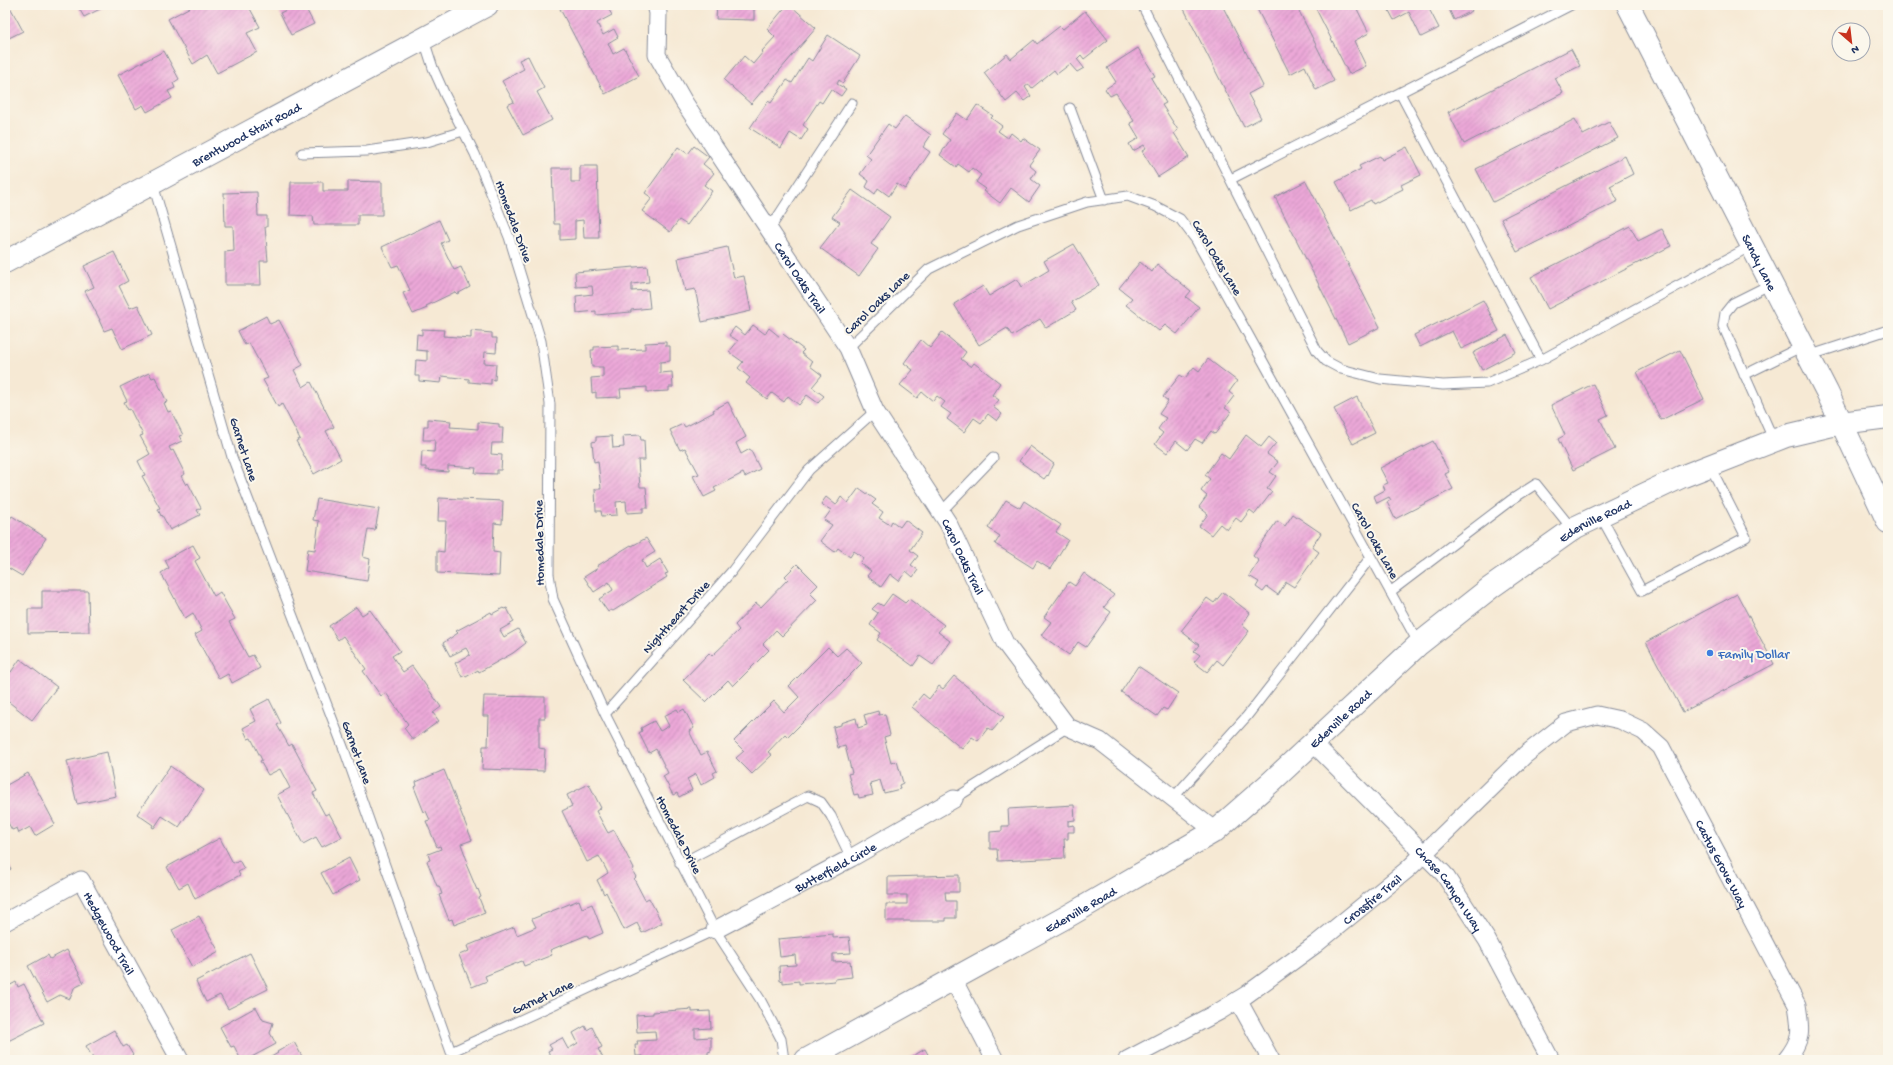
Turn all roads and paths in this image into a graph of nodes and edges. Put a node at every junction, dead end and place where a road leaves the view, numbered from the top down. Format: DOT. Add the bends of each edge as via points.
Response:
graph roads {
  1 [pos="487,5"];
  2 [pos="656,5"];
  3 [pos="1142,5"];
  4 [pos="1571,5"];
  5 [pos="1628,5"];
  6 [pos="424,40"];
  7 [pos="1400,93"];
  8 [pos="852,103"];
  9 [pos="1070,108"];
  10 [pos="463,131"];
  11 [pos="302,153"];
  12 [pos="1231,179"];
  13 [pos="153,184"];
  14 [pos="1104,200"];
  15 [pos="769,230"];
  16 [pos="1751,246"];
  17 [pos="5,262"];
  18 [pos="1770,284"];
  19 [pos="1888,330"];
  20 [pos="848,348"];
  21 [pos="1805,351"];
  22 [pos="1541,360"];
  23 [pos="1744,375"];
  24 [pos="874,412"];
  25 [pos="1888,417"];
  26 [pos="1841,423"];
  27 [pos="1774,440"];
  28 [pos="993,458"];
  29 [pos="1710,466"];
  30 [pos="940,512"];
  31 [pos="1600,516"];
  32 [pos="1888,522"];
  33 [pos="1573,530"];
  34 [pos="1371,557"];
  35 [pos="1390,592"];
  36 [pos="1419,644"];
  37 [pos="605,714"];
  38 [pos="1597,715"];
  39 [pos="1068,727"];
  40 [pos="1313,743"];
  41 [pos="1173,798"];
  42 [pos="954,799"];
  43 [pos="1215,831"];
  44 [pos="1424,853"];
  45 [pos="851,858"];
  46 [pos="680,864"];
  47 [pos="5,922"];
  48 [pos="715,930"];
  49 [pos="953,979"];
  50 [pos="1238,1000"];
  51 [pos="1791,1055"];
  52 [pos="180,1060"];
  53 [pos="784,1060"];
  54 [pos="806,1060"];
  55 [pos="995,1060"];
  56 [pos="1127,1060"];
  57 [pos="1272,1060"];
  58 [pos="1551,1060"];
  1 -- 6 [label="street, Brentwood Stair Road"];
  2 -- 15 [label="street, Carol Oaks Trail" via="657,55 684,102"];
  3 -- 12 [label="lane"];
  4 -- 7 [label="lane"];
  5 -- 16 [label="street, Sandy Lane"];
  6 -- 10 [label="lane, Homedale Drive" via="432,68"];
  6 -- 13 [label="street, Brentwood Stair Road"];
  7 -- 12 [label="lane"];
  7 -- 22 [label="lane"];
  8 -- 15 [label="lane, Carol Oaks Trail"];
  9 -- 14 [label="lane"];
  10 -- 11 [label="lane" via="426,142 367,152"];
  10 -- 37 [label="lane, Homedale Drive" via="509,237 541,341 550,404 549,574 553,599"];
  12 -- 22 [label="lane" via="1318,350 1326,361 1341,369 1380,379 1443,385 1487,383"];
  13 -- 17 [label="street, Brentwood Stair Road"];
  13 -- 48 [label="lane, Garnet Lane" via="232,457 345,752 451,1052"];
  14 -- 20 [label="lane, Carol Oaks Lane" via="1087,202 1018,225 929,270"];
  14 -- 34 [label="lane, Carol Oaks Lane" via="1128,196 1155,206 1180,219 1196,240"];
  15 -- 20 [label="street, Carol Oaks Trail"];
  16 -- 18 [label="street, Sandy Lane"];
  16 -- 22 [label="lane"];
  18 -- 21 [label="street, Sandy Lane"];
  18 -- 23 [label="lane" via="1733,302 1725,314 1723,326"];
  19 -- 21 [label="lane"];
  20 -- 24 [label="street, Carol Oaks Trail"];
  21 -- 23 [label="lane"];
  21 -- 26 [label="street, Sandy Lane"];
  23 -- 27 [label="lane"];
  24 -- 30 [label="street, Carol Oaks Trail"];
  24 -- 37 [label="lane, Nightheart Drive" via="809,470 732,571"];
  25 -- 26 [label="street, Ederville Road"];
  26 -- 27 [label="street, Ederville Road"];
  26 -- 32 [label="street, Sandy Lane"];
  27 -- 29 [label="street, Ederville Road"];
  28 -- 30 [label="lane"];
  29 -- 31 [label="street, Ederville Road" via="1680,477"];
  29 -- 31 [label="lane" via="1746,537 1642,591"];
  30 -- 39 [label="street, Carol Oaks Trail" via="948,523 1005,643"];
  31 -- 33 [label="street, Ederville Road"];
  33 -- 35 [label="lane" via="1536,484 1511,500"];
  33 -- 36 [label="street, Ederville Road" via="1490,588"];
  34 -- 35 [label="lane, Carol Oaks Lane"];
  34 -- 41 [label="lane" via="1247,716"];
  35 -- 36 [label="lane, Carol Oaks Lane"];
  36 -- 40 [label="street, Ederville Road"];
  37 -- 46 [label="lane, Homedale Drive"];
  38 -- 44 [label="street, Crossfire Trail" via="1566,723 1525,755"];
  38 -- 51 [label="street, Cactus Grove Way" via="1631,725 1643,731 1661,747 1797,1005 1801,1031"];
  39 -- 41 [label="street, Carol Oaks Trail" via="1100,741"];
  39 -- 42 [label="lane"];
  40 -- 43 [label="street, Ederville Road"];
  40 -- 44 [label="street, Chase Canyon Way"];
  41 -- 43 [label="street, Carol Oaks Trail"];
  42 -- 45 [label="street, Butterfield Circle"];
  43 -- 49 [label="street, Ederville Road"];
  44 -- 50 [label="street, Crossfire Trail" via="1316,944"];
  44 -- 58 [label="street, Chase Canyon Way" via="1444,874 1487,940"];
  45 -- 46 [label="lane" via="831,816 821,802 808,796"];
  45 -- 48 [label="street, Butterfield Circle"];
  46 -- 48 [label="lane, Homedale Drive"];
  47 -- 52 [label="street, Hedgewood Trail" via="81,880"];
  48 -- 53 [label="lane, Homedale Drive" via="760,999 781,1039"];
  49 -- 54 [label="street, Ederville Road"];
  49 -- 55 [label="street"];
  50 -- 56 [label="street, Crossfire Trail"];
  50 -- 57 [label="street"];
}
